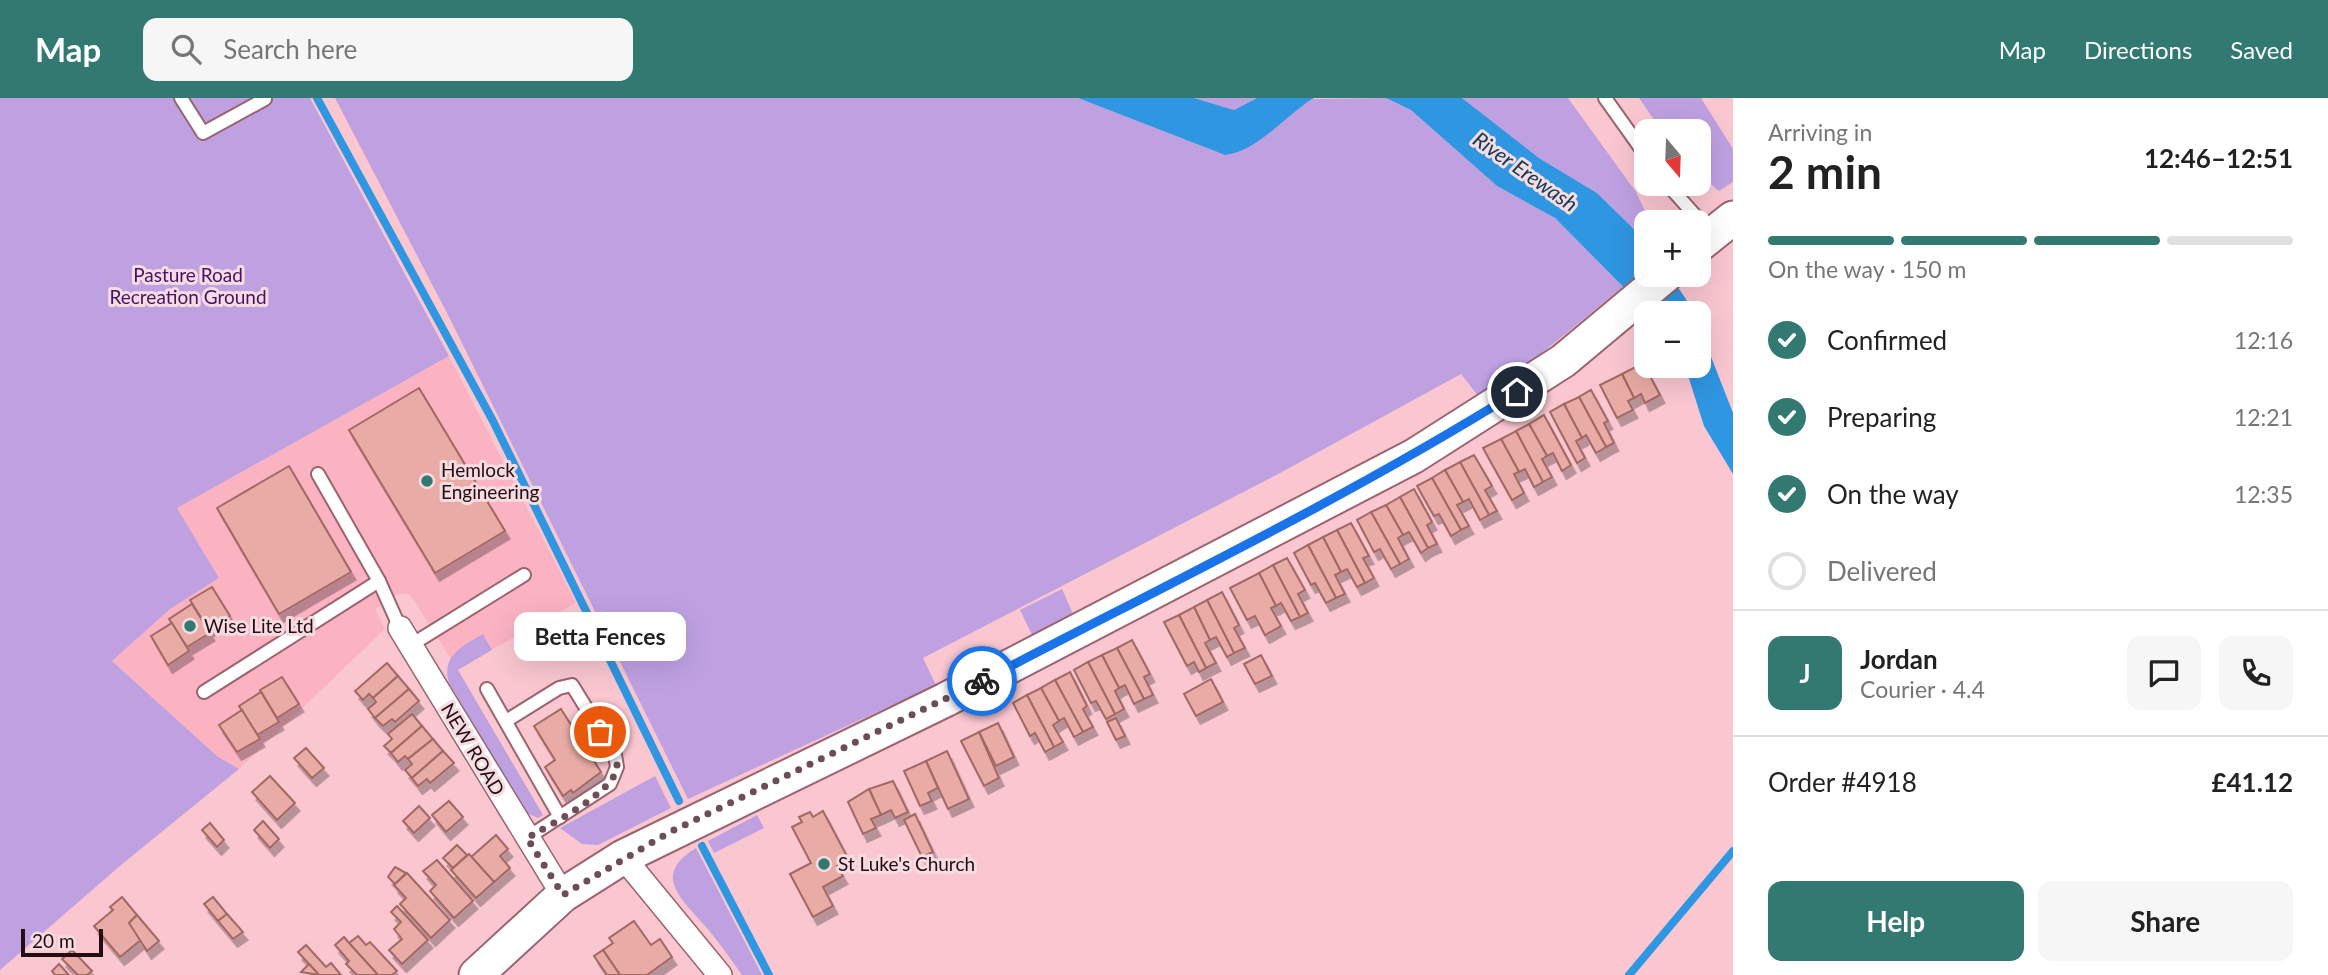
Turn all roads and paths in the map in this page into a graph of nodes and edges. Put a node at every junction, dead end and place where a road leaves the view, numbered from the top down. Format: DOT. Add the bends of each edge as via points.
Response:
graph roads {
  1 [pos="181,98"];
  2 [pos="1605,98"];
  3 [pos="265,99"];
  4 [pos="1634,139"];
  5 [pos="1679,196"];
  6 [pos="1715,232"];
  7 [pos="1653,287"];
  8 [pos="318,474"];
  9 [pos="524,575"];
  10 [pos="379,581"];
  11 [pos="405,636"];
  12 [pos="487,689"];
  13 [pos="204,692"];
  14 [pos="506,721"];
  15 [pos="560,817"];
  16 [pos="527,838"];
  17 [pos="623,857"];
  18 [pos="563,895"];
  19 [pos="476,975"];
  20 [pos="720,975"];
  1 -- 3 [label="lane" via="202,133"];
  2 -- 4 [label="lane"];
  5 -- 6 [label="lane"];
  7 -- 17 [label="street" via="1517,392 1392,468 945,700"];
  8 -- 10 [label="lane, NEW ROAD"];
  9 -- 11 [label="lane"];
  10 -- 11 [label="lane, NEW ROAD"];
  10 -- 13 [label="lane"];
  11 -- 16 [label="street, NEW ROAD"];
  12 -- 14 [label="lane"];
  14 -- 15 [label="lane"];
  14 -- 15 [label="lane" via="559,688 572,685 615,755 617,767 610,784"];
  15 -- 16 [label="lane"];
  16 -- 18 [label="street, NEW ROAD"];
  17 -- 18 [label="street"];
  17 -- 20 [label="street"];
  18 -- 19 [label="street"];
}
